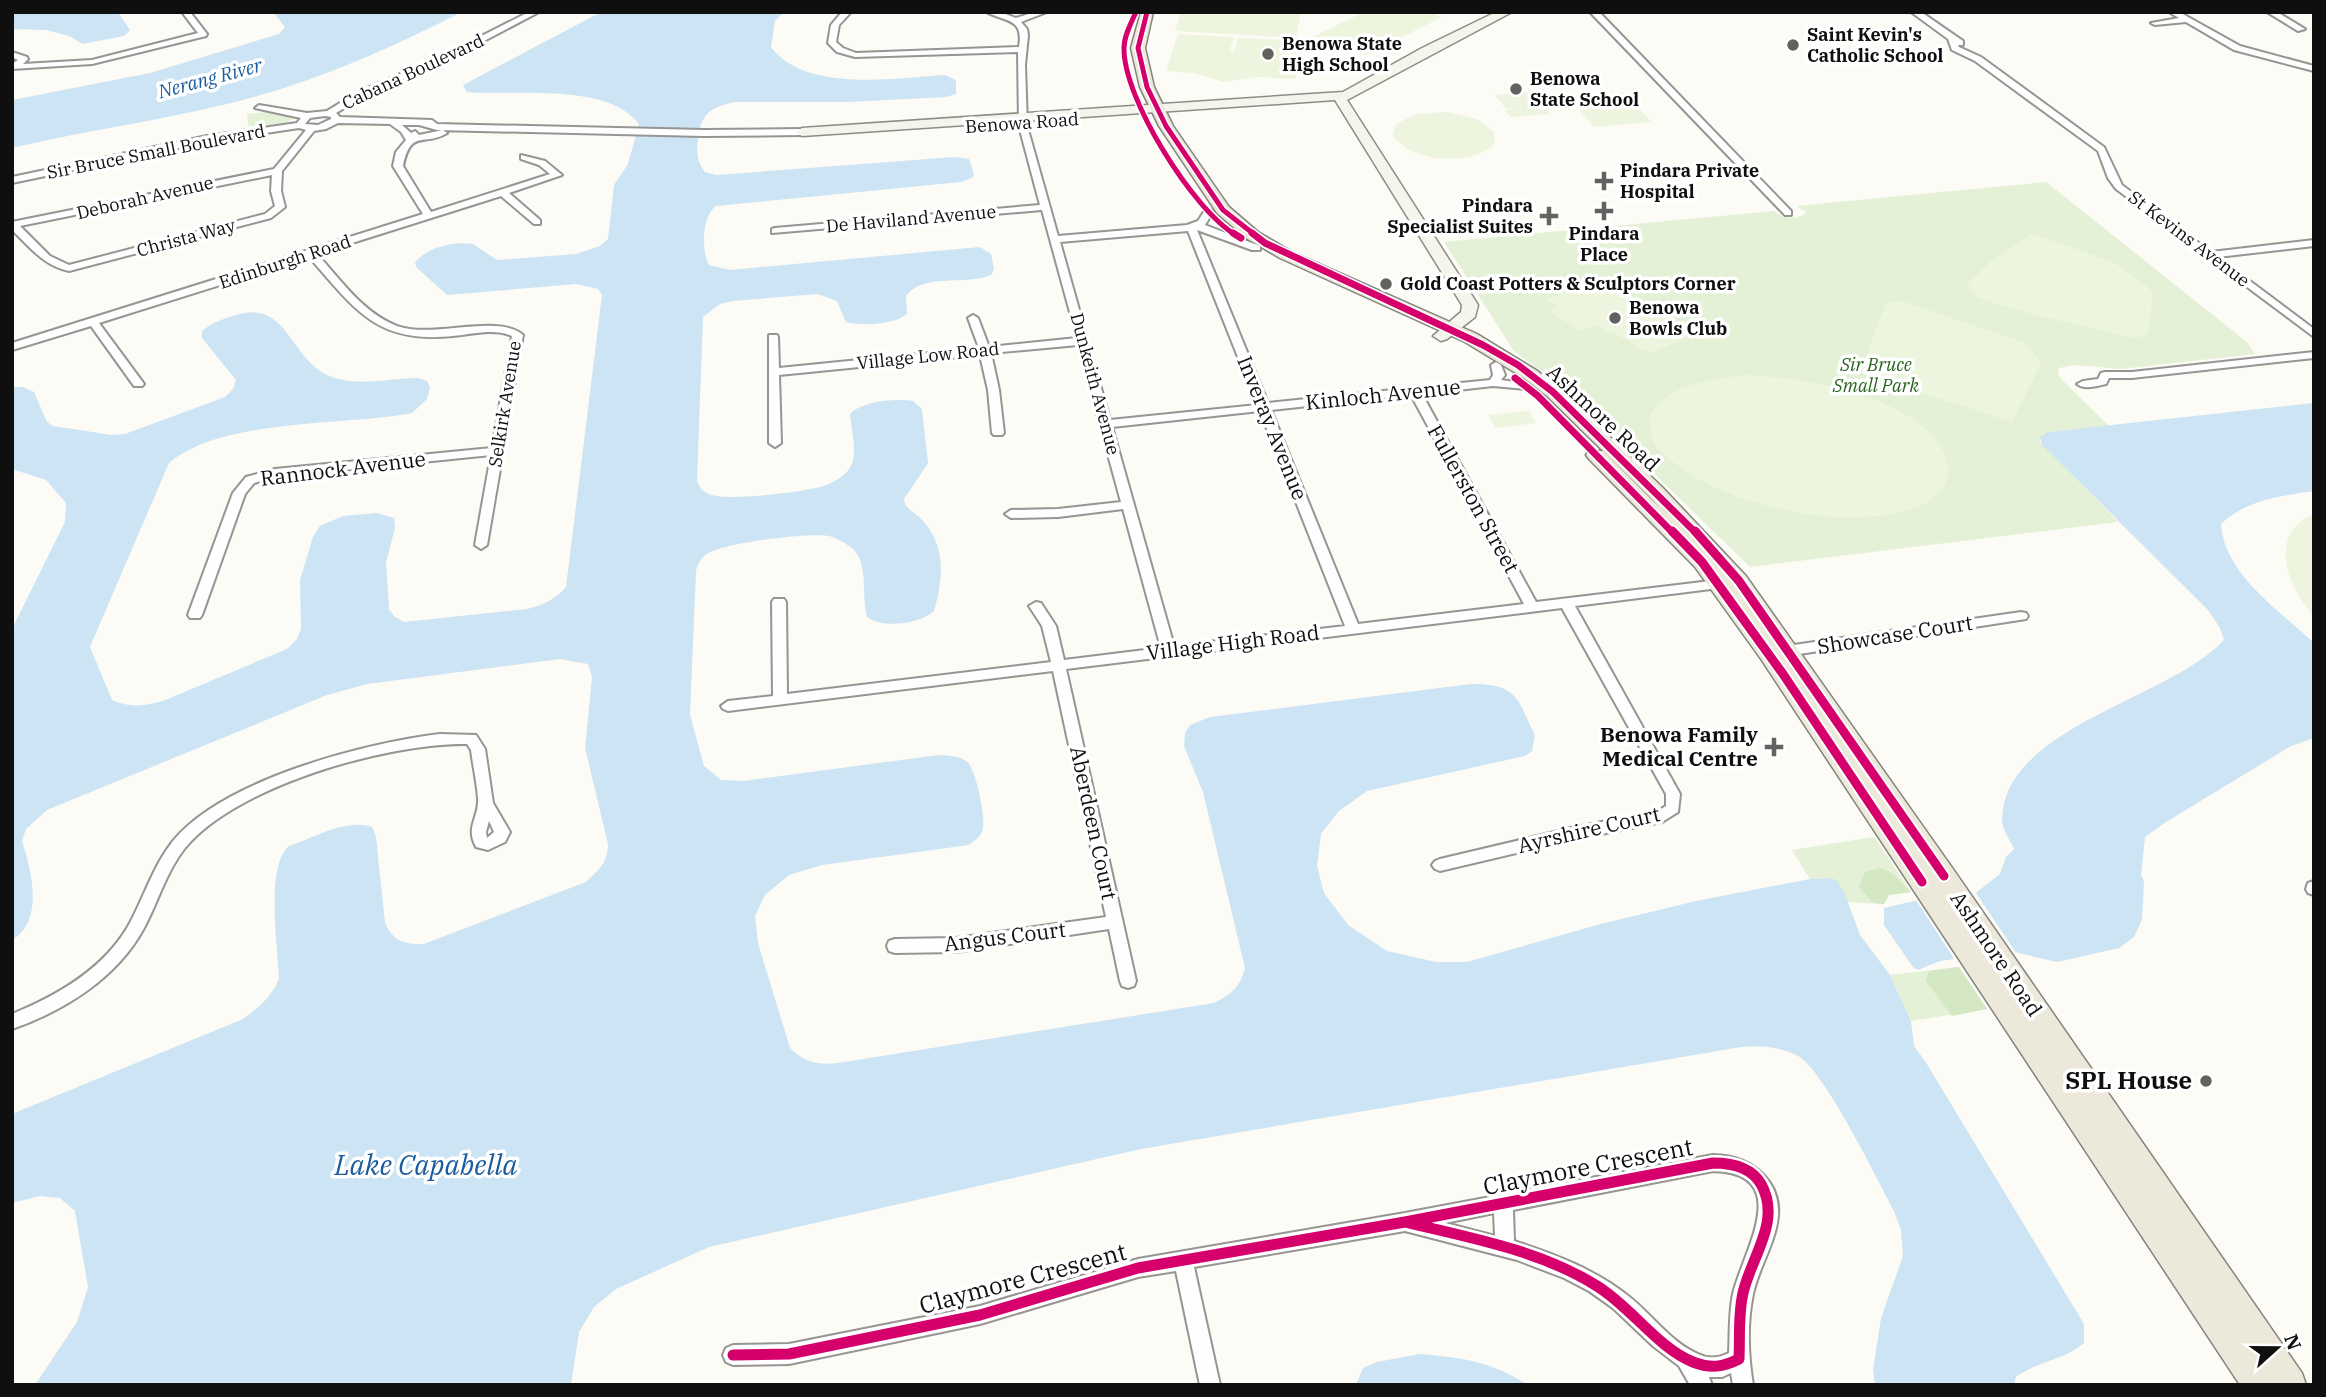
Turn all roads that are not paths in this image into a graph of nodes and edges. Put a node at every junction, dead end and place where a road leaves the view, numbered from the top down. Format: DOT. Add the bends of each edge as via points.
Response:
graph roads {
  1 [pos="186,12"];
  2 [pos="535,12"];
  3 [pos="848,12"];
  4 [pos="990,12"];
  5 [pos="1043,12"];
  6 [pos="1136,12"];
  7 [pos="1147,12"];
  8 [pos="1490,12"];
  9 [pos="1506,12"];
  10 [pos="1594,12"];
  11 [pos="1915,12"];
  12 [pos="2173,12"];
  13 [pos="2271,12"];
  14 [pos="2186,20"];
  15 [pos="1016,21"];
  16 [pos="2155,23"];
  17 [pos="2301,29"];
  18 [pos="1021,49"];
  19 [pos="12,54"];
  20 [pos="13,67"];
  21 [pos="2314,69"];
  22 [pos="1147,87"];
  23 [pos="1335,93"];
  24 [pos="1187,107"];
  25 [pos="259,108"];
  26 [pos="1153,113"];
  27 [pos="307,116"];
  28 [pos="332,117"];
  29 [pos="1023,120"];
  30 [pos="392,123"];
  31 [pos="300,125"];
  32 [pos="423,125"];
  33 [pos="313,128"];
  34 [pos="548,128"];
  35 [pos="497,129"];
  36 [pos="802,132"];
  37 [pos="410,139"];
  38 [pos="524,157"];
  39 [pos="277,171"];
  40 [pos="12,180"];
  41 [pos="503,193"];
  42 [pos="1046,207"];
  43 [pos="1208,212"];
  44 [pos="1788,213"];
  45 [pos="429,216"];
  46 [pos="537,222"];
  47 [pos="13,225"];
  48 [pos="1191,227"];
  49 [pos="775,231"];
  50 [pos="1055,239"];
  51 [pos="2314,243"];
  52 [pos="2302,244"];
  53 [pos="1256,248"];
  54 [pos="311,253"];
  55 [pos="2314,253"];
  56 [pos="2209,255"];
  57 [pos="973,318"];
  58 [pos="94,323"];
  59 [pos="1446,333"];
  60 [pos="2314,334"];
  61 [pos="772,337"];
  62 [pos="1083,341"];
  63 [pos="12,347"];
  64 [pos="984,351"];
  65 [pos="2314,355"];
  66 [pos="774,372"];
  67 [pos="1494,374"];
  68 [pos="138,384"];
  69 [pos="2083,384"];
  70 [pos="1415,392"];
  71 [pos="1264,408"];
  72 [pos="1106,424"];
  73 [pos="998,433"];
  74 [pos="775,443"];
  75 [pos="499,451"];
  76 [pos="1127,505"];
  77 [pos="1011,514"];
  78 [pos="481,545"];
  79 [pos="1739,581"];
  80 [pos="1718,584"];
  81 [pos="779,602"];
  82 [pos="1566,602"];
  83 [pos="1036,606"];
  84 [pos="1532,606"];
  85 [pos="195,615"];
  86 [pos="2021,616"];
  87 [pos="1353,628"];
  88 [pos="1169,652"];
  89 [pos="1779,653"];
  90 [pos="1058,665"];
  91 [pos="780,699"];
  92 [pos="727,706"];
  93 [pos="486,803"];
  94 [pos="1440,865"];
  95 [pos="1115,922"];
  96 [pos="895,946"];
  97 [pos="1128,981"];
  98 [pos="2009,993"];
  99 [pos="12,1022"];
  100 [pos="1503,1202"];
  101 [pos="1405,1222"];
  102 [pos="1505,1247"];
  103 [pos="1183,1261"];
  104 [pos="733,1355"];
  105 [pos="1684,1358"];
  106 [pos="1739,1359"];
  107 [pos="1210,1385"];
  108 [pos="1702,1385"];
  109 [pos="1743,1385"];
  110 [pos="2259,1385"];
  111 [pos="2290,1385"];
  1 -- 20 [label="street" via="203,34 92,62"];
  2 -- 28 [label="street, Cabana Boulevard" via="361,94"];
  3 -- 18 [label="street" via="837,19 832,43 856,55"];
  4 -- 15 [label="street"];
  5 -- 15 [label="street"];
  6 -- 26 [label="main road, Ashmore Road" via="1124,49 1128,75"];
  7 -- 22 [label="main road, Ashmore Road" via="1138,48"];
  8 -- 23 [label="main road, Benowa Road"];
  9 -- 23 [label="main road, Benowa Road"];
  10 -- 44 [label="street"];
  11 -- 56 [label="street, St Kevins Avenue" via="1952,39 1954,47 1964,49 2101,149 2115,183"];
  12 -- 14 [label="street"];
  13 -- 17 [label="street"];
  14 -- 16 [label="street"];
  14 -- 21 [label="street" via="2237,48"];
  15 -- 18 [label="street, Dunkeith Avenue" via="1024,35"];
  18 -- 29 [label="street, Dunkeith Avenue"];
  19 -- 20 [label="street" via="24,59"];
  22 -- 24 [label="main road" via="1166,101"];
  22 -- 26 [label="main road, Ashmore Road"];
  23 -- 24 [label="main road, Benowa Road"];
  23 -- 59 [label="main road" via="1470,304 1469,314"];
  24 -- 26 [label="main road, Benowa Road"];
  24 -- 26 [label="main road" via="1176,116"];
  25 -- 27 [label="street"];
  26 -- 29 [label="main road, Benowa Road"];
  26 -- 43 [label="main road, Ashmore Road" via="1193,195"];
  26 -- 59 [label="main road, Ashmore Road" via="1223,211 1252,235"];
  27 -- 28 [label="street"];
  27 -- 31 [label="street"];
  28 -- 30 [label="street, Benowa Road"];
  28 -- 33 [label="street" via="325,126"];
  29 -- 36 [label="main road, Benowa Road" via="832,134"];
  29 -- 42 [label="street, Dunkeith Avenue"];
  30 -- 32 [label="street, Benowa Road"];
  30 -- 37 [label="street"];
  31 -- 33 [label="street"];
  31 -- 40 [label="street, Sir Bruce Small Boulevard" via="207,139"];
  32 -- 34 [label="street, Benowa Road"];
  32 -- 35 [label="street, Benowa Road"];
  32 -- 37 [label="street"];
  33 -- 39 [label="street"];
  34 -- 35 [label="street, Benowa Road"];
  34 -- 36 [label="street, Benowa Road"];
  35 -- 37 [label="street"];
  37 -- 45 [label="street" via="398,166"];
  38 -- 41 [label="street, Edinburgh Road" via="557,174"];
  39 -- 47 [label="street, Deborah Avenue"];
  39 -- 47 [label="street, Christa Way" via="280,207 272,214 74,267 57,266"];
  41 -- 45 [label="street, Edinburgh Road"];
  41 -- 46 [label="street"];
  42 -- 49 [label="street, De Haviland Avenue"];
  42 -- 50 [label="street, Dunkeith Avenue"];
  43 -- 48 [label="street" via="1202,223"];
  43 -- 53 [label="main road, Ashmore Road"];
  45 -- 54 [label="street, Edinburgh Road"];
  48 -- 50 [label="street"];
  48 -- 53 [label="street" via="1209,228"];
  48 -- 71 [label="street, Inveray Avenue"];
  50 -- 62 [label="street, Dunkeith Avenue"];
  51 -- 52 [label="street"];
  52 -- 55 [label="street"];
  52 -- 56 [label="street"];
  53 -- 59 [label="main road, Ashmore Road"];
  54 -- 58 [label="street, Edinburgh Road"];
  54 -- 75 [label="street, Selkirk Avenue" via="384,327 420,335 499,329 516,332 519,343"];
  56 -- 60 [label="street, St Kevins Avenue"];
  57 -- 64 [label="street"];
  58 -- 63 [label="street, Edinburgh Road"];
  58 -- 68 [label="street"];
  59 -- 67 [label="main road, Ashmore Road"];
  59 -- 79 [label="main road, Ashmore Road" via="1495,351 1553,393 1690,526"];
  61 -- 66 [label="street"];
  62 -- 64 [label="street, Village Low Road"];
  62 -- 72 [label="street, Dunkeith Avenue"];
  64 -- 66 [label="street, Village Low Road"];
  64 -- 73 [label="street"];
  65 -- 69 [label="street" via="2105,375 2102,382"];
  66 -- 74 [label="street"];
  67 -- 70 [label="street, Kinloch Avenue"];
  67 -- 80 [label="main road, Ashmore Road" via="1526,386 1680,538"];
  70 -- 71 [label="street, Kinloch Avenue"];
  70 -- 84 [label="street, Fullerston Street"];
  71 -- 72 [label="street, Kinloch Avenue"];
  71 -- 87 [label="street, Inveray Avenue"];
  72 -- 76 [label="street, Dunkeith Avenue"];
  75 -- 78 [label="street, Selkirk Avenue"];
  75 -- 85 [label="street, Rannock Avenue" via="275,473 250,480 239,493"];
  76 -- 77 [label="street"];
  76 -- 88 [label="street, Dunkeith Avenue"];
  79 -- 80 [label="street, Village High Road"];
  79 -- 89 [label="main road, Ashmore Road"];
  80 -- 82 [label="street, Village High Road"];
  80 -- 89 [label="main road, Ashmore Road"];
  81 -- 91 [label="street"];
  82 -- 84 [label="street, Village High Road"];
  82 -- 94 [label="street, Ayrshire Court" via="1673,794 1673,808 1662,816"];
  83 -- 90 [label="street, Aberdeen Court" via="1049,626"];
  84 -- 87 [label="street, Village High Road"];
  86 -- 89 [label="street, Showcase Court"];
  87 -- 88 [label="street, Village High Road"];
  88 -- 90 [label="street, Village High Road"];
  89 -- 98 [label="main road, Ashmore Road"];
  90 -- 91 [label="street, Village High Road"];
  90 -- 95 [label="street, Aberdeen Court"];
  91 -- 92 [label="street, Village High Road"];
  93 -- 99 [label="street" via="478,749 471,739 452,737 351,754 228,806 189,835 161,870 136,928 104,968"];
  95 -- 96 [label="street, Angus Court" via="956,945"];
  95 -- 97 [label="street, Aberdeen Court"];
  98 -- 110 [label="main road, Ashmore Road"];
  98 -- 111 [label="main road, Ashmore Road"];
  100 -- 101 [label="street, Claymore Crescent"];
  100 -- 102 [label="street"];
  100 -- 106 [label="street, Claymore Crescent" via="1713,1163 1744,1169 1765,1191 1770,1221 1743,1295"];
  101 -- 102 [label="street, Claymore Crescent"];
  101 -- 103 [label="street, Claymore Crescent"];
  102 -- 105 [label="street, Claymore Crescent" via="1558,1265 1619,1301"];
  103 -- 104 [label="street, Claymore Crescent" via="1138,1268 980,1315 789,1354"];
  103 -- 107 [label="street"];
  105 -- 106 [label="street, Claymore Crescent" via="1715,1368"];
  105 -- 108 [label="street, Claymore Crescent"];
  106 -- 109 [label="street, Claymore Crescent"];
}
